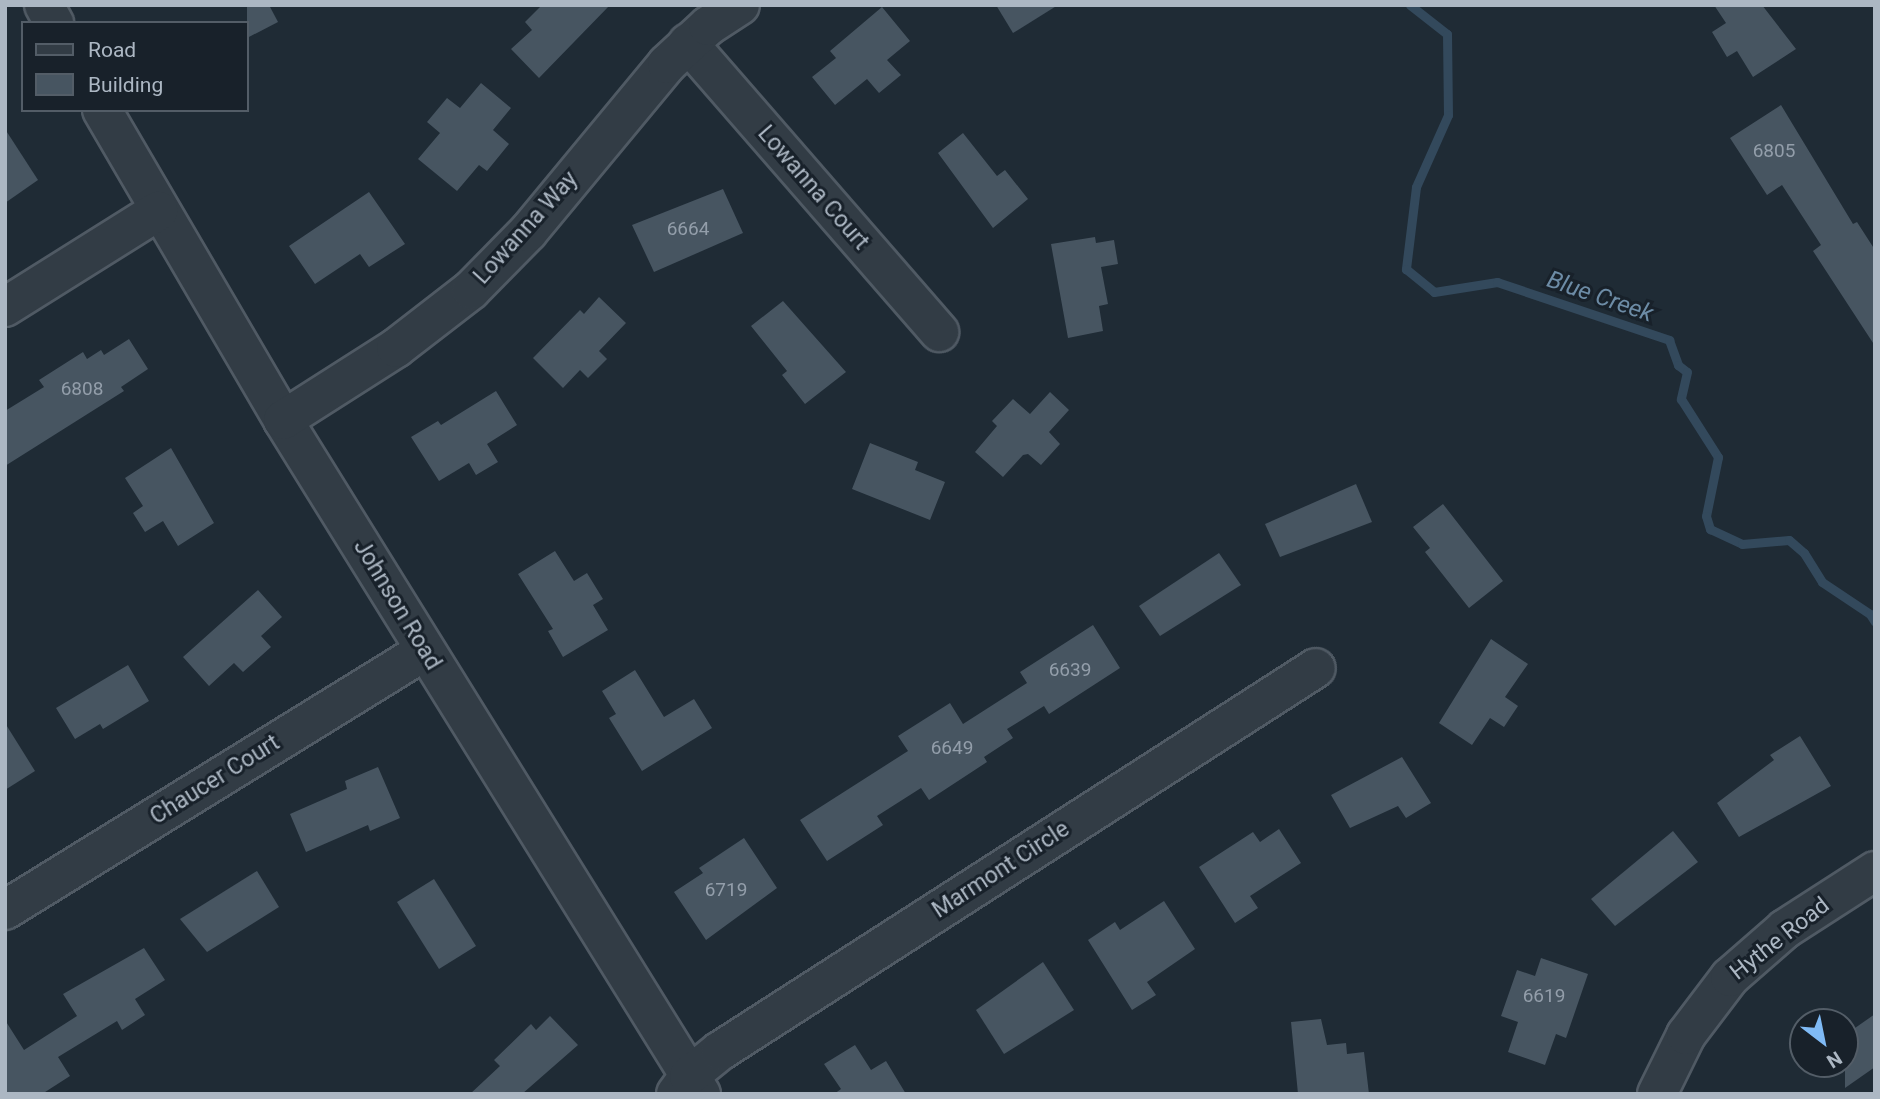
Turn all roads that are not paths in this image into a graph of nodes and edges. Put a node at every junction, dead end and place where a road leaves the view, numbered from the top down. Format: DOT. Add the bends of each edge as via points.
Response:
graph roads {
  1 [pos="44,5"];
  2 [pos="740,5"];
  3 [pos="53,21"];
  4 [pos="688,43"];
  5 [pos="103,112"];
  6 [pos="158,211"];
  7 [pos="5,307"];
  8 [pos="939,332"];
  9 [pos="283,419"];
  10 [pos="424,650"];
  11 [pos="1316,668"];
  12 [pos="1875,871"];
  13 [pos="5,910"];
  14 [pos="689,1088"];
  15 [pos="1657,1094"];
  1 -- 3 [label="street"];
  2 -- 4 [label="street, Lowanna Way"];
  4 -- 8 [label="street, Lowanna Court"];
  4 -- 9 [label="street, Lowanna Way" via="651,81 528,232 471,290 396,348"];
  5 -- 6 [label="street, Johnson Road"];
  6 -- 7 [label="street"];
  6 -- 9 [label="street, Johnson Road"];
  9 -- 10 [label="street, Johnson Road"];
  10 -- 13 [label="street, Chaucer Court"];
  10 -- 14 [label="street, Johnson Road"];
  11 -- 14 [label="street, Marmont Circle" via="719,1051"];
  12 -- 15 [label="street, Hythe Road" via="1785,929 1730,977 1686,1035"];
}
